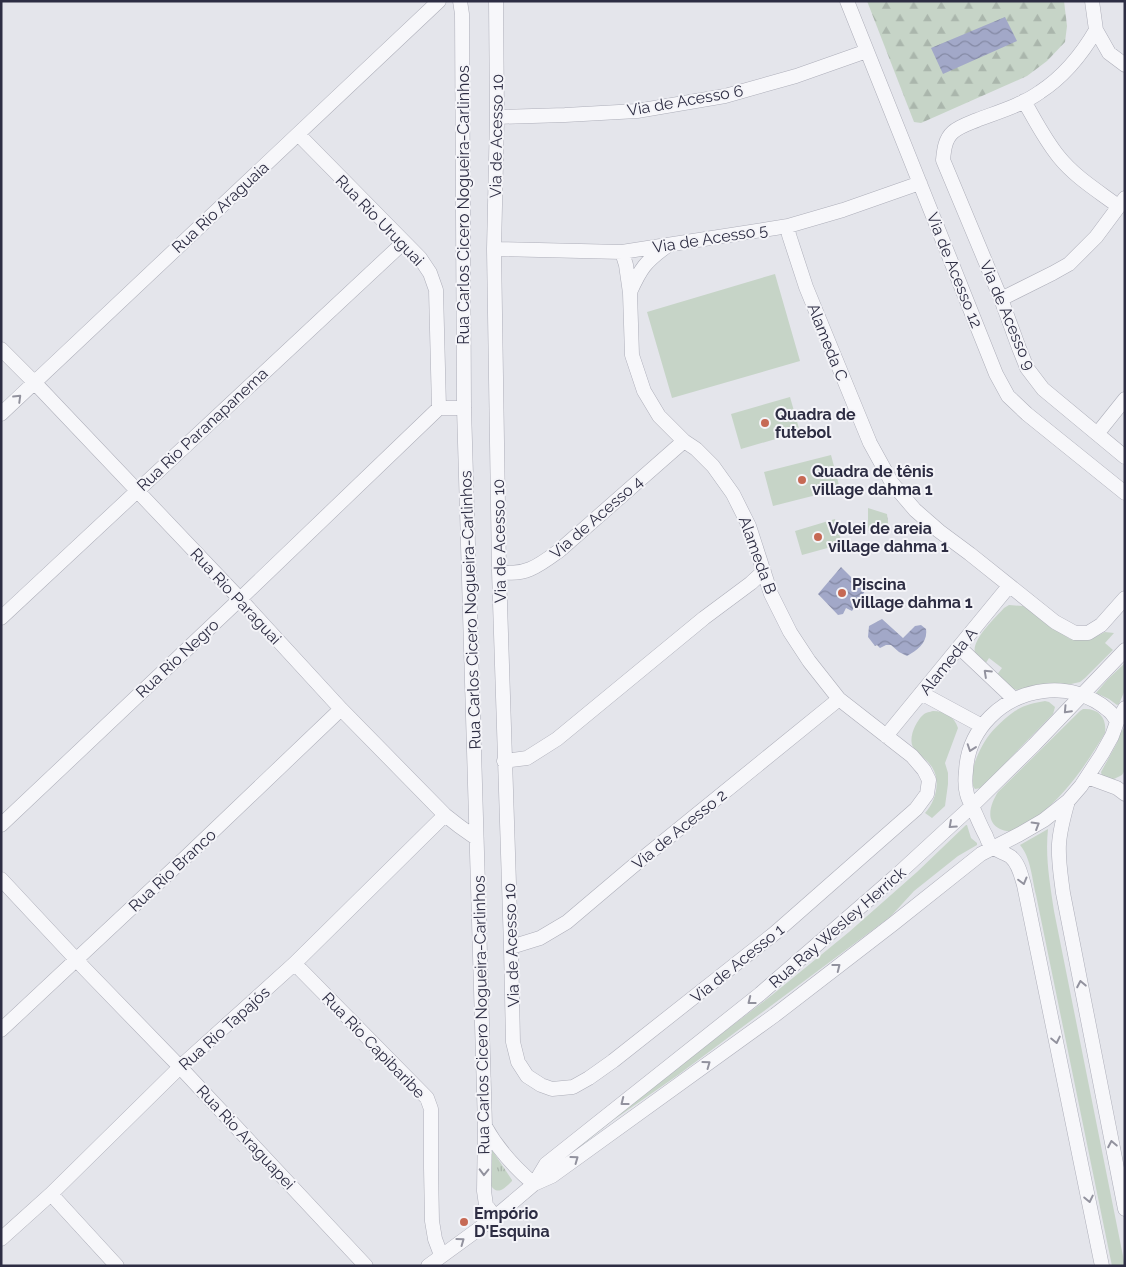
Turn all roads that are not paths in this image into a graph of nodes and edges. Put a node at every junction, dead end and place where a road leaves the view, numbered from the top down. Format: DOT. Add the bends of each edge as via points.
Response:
graph roads {
  1 [pos="439,1"];
  2 [pos="460,1"];
  3 [pos="496,1"];
  4 [pos="847,1"];
  5 [pos="1092,1"];
  6 [pos="1096,30"];
  7 [pos="868,51"];
  8 [pos="1125,65"];
  9 [pos="1024,101"];
  10 [pos="497,117"];
  11 [pos="298,134"];
  12 [pos="920,183"];
  13 [pos="1122,202"];
  14 [pos="788,226"];
  15 [pos="404,242"];
  16 [pos="669,244"];
  17 [pos="494,249"];
  18 [pos="622,252"];
  19 [pos="630,293"];
  20 [pos="1001,299"];
  21 [pos="1,349"];
  22 [pos="34,382"];
  23 [pos="1125,399"];
  24 [pos="439,408"];
  25 [pos="464,408"];
  26 [pos="1,414"];
  27 [pos="1097,434"];
  28 [pos="684,441"];
  29 [pos="1125,457"];
  30 [pos="137,490"];
  31 [pos="1125,493"];
  32 [pos="499,571"];
  33 [pos="764,571"];
  34 [pos="1009,586"];
  35 [pos="1125,598"];
  36 [pos="240,599"];
  37 [pos="1,618"];
  38 [pos="959,647"];
  39 [pos="1125,650"];
  40 [pos="921,693"];
  41 [pos="1082,694"];
  42 [pos="839,699"];
  43 [pos="1014,699"];
  44 [pos="1125,708"];
  45 [pos="341,709"];
  46 [pos="1121,721"];
  47 [pos="982,726"];
  48 [pos="886,736"];
  49 [pos="504,761"];
  50 [pos="1087,776"];
  51 [pos="1122,788"];
  52 [pos="927,794"];
  53 [pos="1068,801"];
  54 [pos="972,806"];
  55 [pos="444,815"];
  56 [pos="1,825"];
  57 [pos="476,838"];
  58 [pos="992,847"];
  59 [pos="1,879"];
  60 [pos="511,947"];
  61 [pos="76,959"];
  62 [pos="294,964"];
  63 [pos="1,1030"];
  64 [pos="180,1067"];
  65 [pos="527,1076"];
  66 [pos="485,1126"];
  67 [pos="534,1184"];
  68 [pos="51,1194"];
  69 [pos="1125,1209"];
  70 [pos="494,1217"];
  71 [pos="1,1239"];
  72 [pos="441,1255"];
  73 [pos="117,1266"];
  74 [pos="366,1266"];
  75 [pos="428,1266"];
  76 [pos="1102,1266"];
  1 -- 11 [label="street, Rua Rio Araguaia"];
  2 -- 25 [label="street, Rua Carlos Cicero Nogueira-Carlinhos"];
  3 -- 10 [label="street, Via de Acesso 10"];
  4 -- 7 [label="street, Via de Acesso 12"];
  5 -- 6 [label="street"];
  6 -- 8 [label="street" via="1109,53"];
  6 -- 9 [label="street" via="1060,77"];
  7 -- 10 [label="street, Via de Acesso 6" via="724,96 637,111"];
  7 -- 12 [label="street, Via de Acesso 12"];
  9 -- 13 [label="street" via="1060,158 1081,178"];
  9 -- 20 [label="street, Via de Acesso 9" via="965,125 953,132 944,147 943,160"];
  10 -- 17 [label="street, Via de Acesso 10"];
  11 -- 15 [label="street, Rua Rio Uruguai"];
  11 -- 22 [label="street, Rua Rio Araguaia"];
  12 -- 14 [label="street, Via de Acesso 5"];
  12 -- 31 [label="street, Via de Acesso 12" via="996,374 1008,396"];
  13 -- 20 [label="street" via="1096,237 1069,264"];
  14 -- 16 [label="street, Via de Acesso 5"];
  14 -- 34 [label="street, Alameda C" via="813,305 870,443 892,483 915,510"];
  15 -- 24 [label="street, Rua Rio Uruguai" via="420,258 436,290"];
  15 -- 30 [label="street, Rua Rio Paranapanema"];
  16 -- 18 [label="street, Via de Acesso 5"];
  16 -- 19 [label="street, Alameda B" via="643,265"];
  17 -- 18 [label="street, Via de Acesso 5"];
  17 -- 32 [label="street, Via de Acesso 10"];
  18 -- 19 [label="street, Alameda B"];
  19 -- 28 [label="street, Alameda B" via="632,355 644,391 659,416"];
  20 -- 27 [label="street, Via de Acesso 9" via="1028,368 1043,389"];
  21 -- 22 [label="street, Rua Rio Paraguai"];
  26 -- 22 [label="street, Rua Rio Araguaia, one-way"];
  22 -- 30 [label="street, Rua Rio Paraguai"];
  23 -- 27 [label="street"];
  24 -- 25 [label="street"];
  24 -- 36 [label="street, Rua Rio Negro"];
  25 -- 57 [label="street, Rua Carlos Cicero Nogueira-Carlinhos"];
  27 -- 29 [label="street, Via de Acesso 9"];
  28 -- 32 [label="street, Via de Acesso 4" via="539,565 517,573"];
  28 -- 33 [label="street, Alameda B" via="713,466 733,494 749,526"];
  30 -- 36 [label="street, Rua Rio Paraguai"];
  30 -- 37 [label="street, Rua Rio Paranapanema"];
  32 -- 49 [label="street, Via de Acesso 10"];
  33 -- 42 [label="street, Alameda B" via="771,594 790,632"];
  33 -- 49 [label="street" via="558,739 527,758"];
  34 -- 35 [label="street, Alameda C" via="1074,633 1088,633 1101,625"];
  34 -- 38 [label="street, Alameda A"];
  36 -- 45 [label="street, Rua Rio Paraguai"];
  36 -- 56 [label="street, Rua Rio Negro"];
  38 -- 40 [label="street, Alameda A"];
  43 -- 38 [label="street, one-way"];
  39 -- 41 [label="street, Rua Ray Wesley Herrick"];
  40 -- 47 [label="street"];
  40 -- 48 [label="street, Alameda A"];
  41 -- 43 [label="street" via="1046,690"];
  41 -- 46 [label="street"];
  41 -- 54 [label="street, Rua Ray Wesley Herrick, one-way"];
  42 -- 48 [label="street, Alameda B"];
  42 -- 60 [label="street, Via de Acesso 2" via="567,922 540,938"];
  43 -- 47 [label="street" via="991,715"];
  44 -- 46 [label="street, Rua Ray Wesley Herrick"];
  45 -- 55 [label="street, Rua Rio Paraguai"];
  45 -- 61 [label="street, Rua Rio Branco"];
  46 -- 50 [label="street, Rua Ray Wesley Herrick"];
  47 -- 54 [label="street, one-way" via="966,766 967,794"];
  48 -- 52 [label="street, Alameda B" via="924,770 929,780"];
  49 -- 60 [label="street, Via de Acesso 10"];
  50 -- 51 [label="street"];
  50 -- 53 [label="street, Rua Ray Wesley Herrick"];
  52 -- 65 [label="street, Via de Acesso 1" via="916,809 776,933 589,1078 573,1087 552,1089"];
  58 -- 53 [label="street, Rua Ray Wesley Herrick, one-way" via="1044,820"];
  69 -- 53 [label="street, one-way" via="1059,866 1062,822"];
  54 -- 58 [label="street"];
  54 -- 67 [label="street, Rua Ray Wesley Herrick, one-way" via="760,994 546,1164"];
  55 -- 57 [label="street, Rua Rio Paraguai"];
  55 -- 62 [label="street, Rua Rio Tapajós"];
  57 -- 66 [label="street, Rua Carlos Cicero Nogueira-Carlinhos"];
  67 -- 58 [label="street, Rua Ray Wesley Herrick, one-way" via="552,1176 775,1015"];
  58 -- 76 [label="street, one-way" via="1013,859 1024,884"];
  59 -- 61 [label="street, Rua Rio Araguapei"];
  60 -- 65 [label="street, Via de Acesso 10" via="513,1042 518,1062"];
  61 -- 63 [label="street, Rua Rio Branco"];
  61 -- 64 [label="street, Rua Rio Araguapei"];
  62 -- 64 [label="street, Rua Rio Tapajós"];
  62 -- 72 [label="street, Rua Rio Capibaribe" via="427,1098 432,1116 432,1221"];
  64 -- 68 [label="street, Rua Rio Tapajós"];
  64 -- 74 [label="street, Rua Rio Araguapei"];
  66 -- 67 [label="street" via="500,1150"];
  66 -- 70 [label="street, Rua Carlos Cicero Nogueira-Carlinhos, one-way" via="484,1191 486,1205"];
  67 -- 70 [label="street, Rua Ray Wesley Herrick"];
  68 -- 71 [label="street, Rua Rio Tapajós"];
  68 -- 73 [label="street"];
  72 -- 70 [label="street, Rua Ray Wesley Herrick, one-way"];
  72 -- 75 [label="street, Rua Ray Wesley Herrick"];
}
